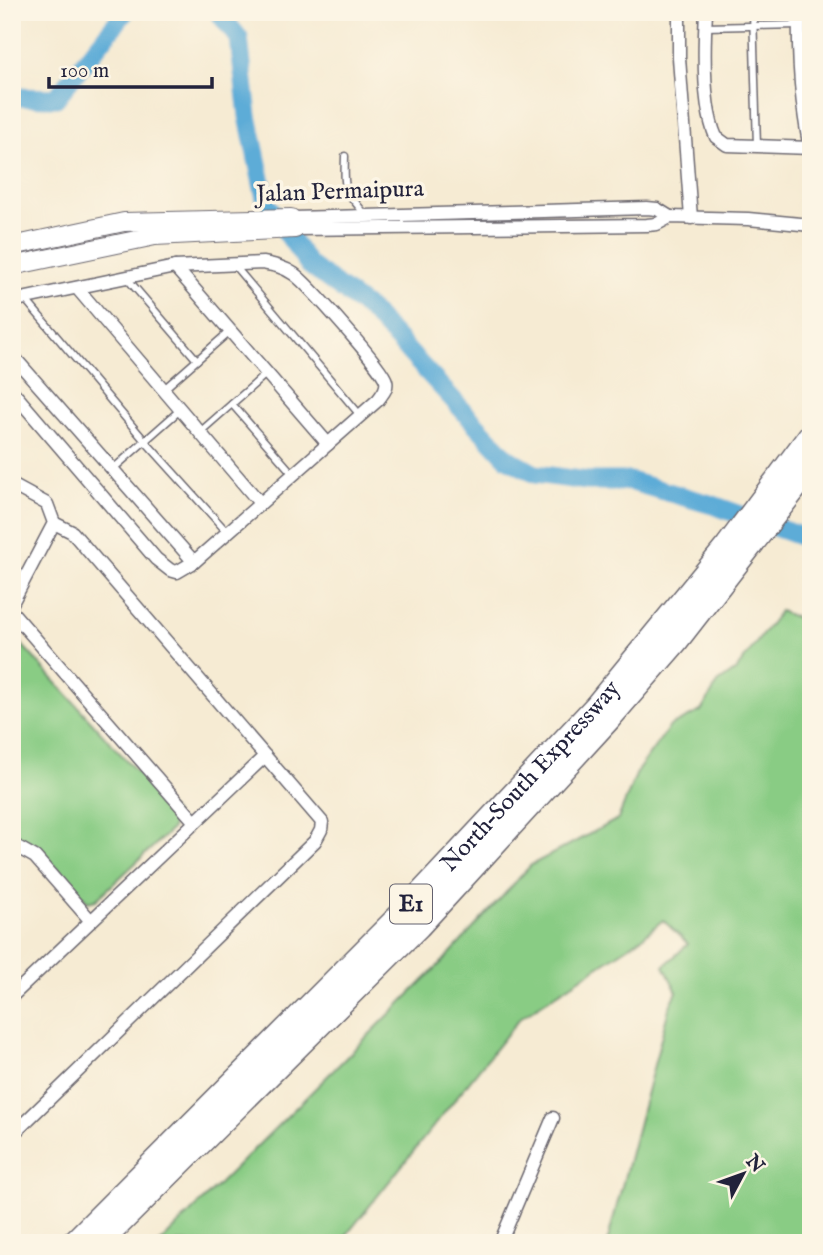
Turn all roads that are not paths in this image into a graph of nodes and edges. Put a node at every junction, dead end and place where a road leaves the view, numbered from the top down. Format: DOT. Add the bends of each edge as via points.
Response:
graph roads {
  1 [pos="679,12"];
  2 [pos="706,12"];
  3 [pos="753,12"];
  4 [pos="799,19"];
  5 [pos="752,26"];
  6 [pos="705,27"];
  7 [pos="805,60"];
  8 [pos="807,110"];
  9 [pos="757,146"];
  10 [pos="811,148"];
  11 [pos="345,156"];
  12 [pos="366,216"];
  13 [pos="670,217"];
  14 [pos="691,218"];
  15 [pos="295,224"];
  16 [pos="811,225"];
  17 [pos="244,226"];
  18 [pos="12,246"];
  19 [pos="233,264"];
  20 [pos="12,266"];
  21 [pos="175,267"];
  22 [pos="125,276"];
  23 [pos="77,288"];
  24 [pos="19,300"];
  25 [pos="230,331"];
  26 [pos="12,355"];
  27 [pos="197,360"];
  28 [pos="267,373"];
  29 [pos="163,389"];
  30 [pos="12,391"];
  31 [pos="232,404"];
  32 [pos="181,409"];
  33 [pos="360,415"];
  34 [pos="200,432"];
  35 [pos="811,435"];
  36 [pos="145,441"];
  37 [pos="328,444"];
  38 [pos="811,467"];
  39 [pos="113,469"];
  40 [pos="293,474"];
  41 [pos="14,490"];
  42 [pos="774,501"];
  43 [pos="260,503"];
  44 [pos="54,523"];
  45 [pos="227,532"];
  46 [pos="735,552"];
  47 [pos="194,562"];
  48 [pos="12,603"];
  49 [pos="12,612"];
  50 [pos="265,756"];
  51 [pos="195,822"];
  52 [pos="12,844"];
  53 [pos="91,921"];
  54 [pos="12,974"];
  55 [pos="22,986"];
  56 [pos="12,996"];
  57 [pos="553,1118"];
  58 [pos="14,1129"];
  59 [pos="74,1243"];
  60 [pos="99,1243"];
  61 [pos="500,1243"];
  1 -- 14 [label="street"];
  2 -- 6 [label="street"];
  3 -- 5 [label="lane"];
  4 -- 5 [label="lane"];
  4 -- 7 [label="street"];
  5 -- 6 [label="lane"];
  5 -- 9 [label="lane"];
  6 -- 9 [label="street" via="713,131 727,145"];
  7 -- 8 [label="street"];
  8 -- 10 [label="street"];
  9 -- 10 [label="street"];
  11 -- 12 [label="lane" via="344,185"];
  12 -- 13 [label="street, Jalan Permaipura" via="647,208"];
  12 -- 15 [label="street, Jalan Permaipura"];
  13 -- 14 [label="street, Jalan Permaipura"];
  13 -- 15 [label="street, Jalan Permaipura" via="647,225"];
  14 -- 16 [label="street, Jalan Permaipura"];
  15 -- 17 [label="main road, Jalan Permaipura"];
  17 -- 18 [label="main road, Jalan Permaipura" via="174,219 124,222"];
  17 -- 20 [label="main road, Jalan Permaipura" via="155,236"];
  19 -- 21 [label="street"];
  19 -- 33 [label="lane"];
  19 -- 33 [label="street" via="263,263 292,272 375,363 386,388"];
  21 -- 22 [label="street"];
  21 -- 25 [label="street"];
  22 -- 23 [label="street"];
  22 -- 27 [label="lane"];
  23 -- 24 [label="street"];
  23 -- 29 [label="street"];
  24 -- 36 [label="lane"];
  25 -- 27 [label="lane"];
  25 -- 28 [label="street"];
  26 -- 39 [label="street"];
  27 -- 29 [label="lane"];
  28 -- 31 [label="lane"];
  28 -- 37 [label="street"];
  29 -- 32 [label="street"];
  30 -- 47 [label="street" via="156,559 174,572"];
  31 -- 34 [label="lane"];
  31 -- 40 [label="lane"];
  32 -- 34 [label="street"];
  32 -- 36 [label="lane"];
  33 -- 37 [label="street"];
  34 -- 43 [label="street"];
  35 -- 42 [label="highway, North–South Expressway / E1"];
  36 -- 39 [label="lane"];
  36 -- 45 [label="lane"];
  37 -- 40 [label="street"];
  38 -- 42 [label="highway, North–South Expressway / E1"];
  39 -- 47 [label="street"];
  40 -- 43 [label="street"];
  41 -- 44 [label="street" via="47,504"];
  42 -- 46 [label="highway, North–South Expressway / E1"];
  43 -- 45 [label="street"];
  44 -- 48 [label="street"];
  44 -- 50 [label="street" via="72,532"];
  45 -- 47 [label="street"];
  46 -- 59 [label="highway, North–South Expressway / E1" via="404,912"];
  46 -- 60 [label="highway, North–South Expressway / E1" via="675,642 418,926"];
  49 -- 51 [label="street"];
  50 -- 51 [label="street"];
  50 -- 58 [label="street" via="321,822 315,841"];
  51 -- 53 [label="street"];
  52 -- 53 [label="street" via="35,857"];
  53 -- 55 [label="street"];
  54 -- 55 [label="street"];
  55 -- 56 [label="street"];
  57 -- 61 [label="street"];
}
